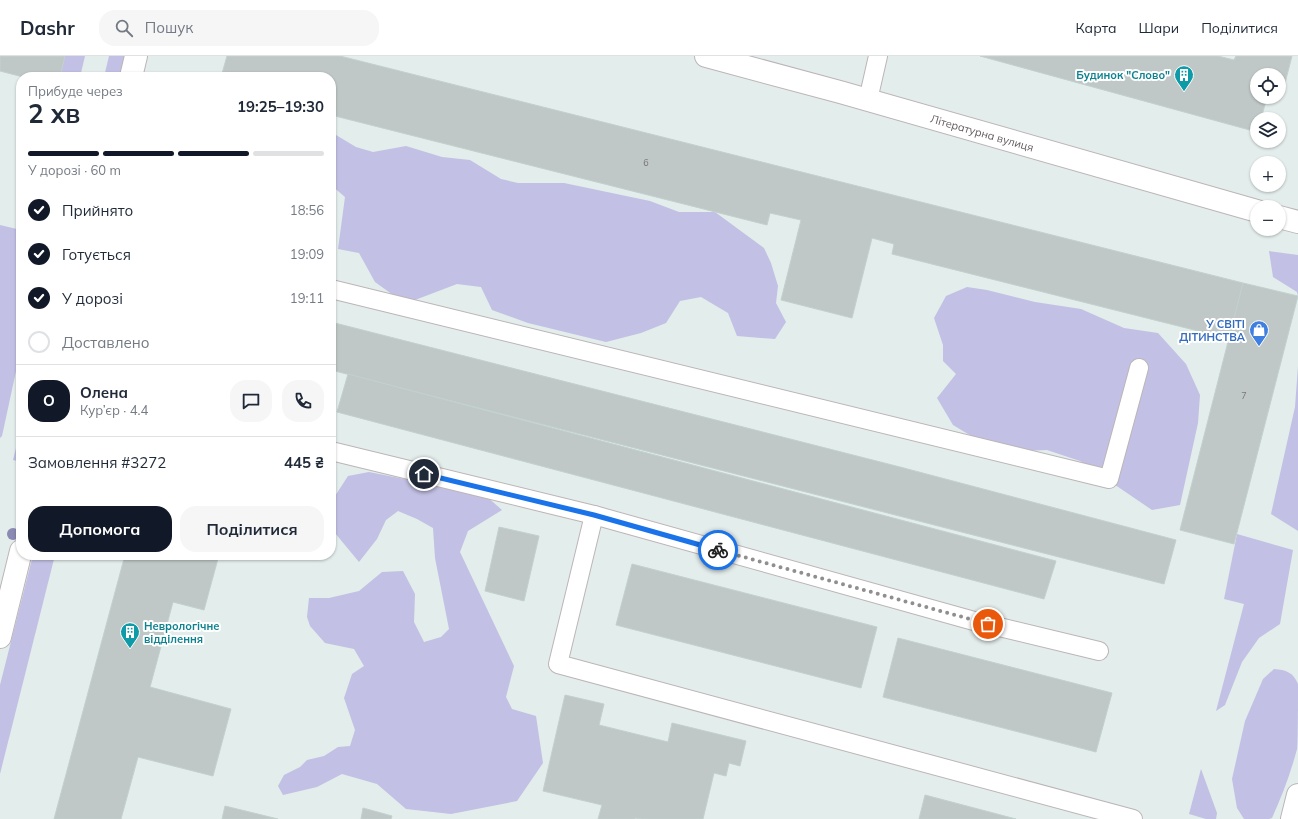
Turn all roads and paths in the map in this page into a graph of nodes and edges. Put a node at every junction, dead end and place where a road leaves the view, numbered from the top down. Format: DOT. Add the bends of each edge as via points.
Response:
graph roads {
  1 [pos="136,56"];
  2 [pos="706,56"];
  3 [pos="878,56"];
  4 [pos="132,72"];
  5 [pos="868,100"];
  6 [pos="1250,209"];
  7 [pos="1286,219"];
  8 [pos="1298,222"];
  9 [pos="336,290"];
  10 [pos="1139,368"];
  11 [pos="336,452"];
  12 [pos="594,515"];
  13 [pos="19,560"];
  14 [pos="0,637"];
  15 [pos="1099,650"];
  16 [pos="1298,795"];
  17 [pos="1134,819"];
  18 [pos="1292,819"];
  1 -- 4 [label="street"];
  2 -- 5 [label="street, Літературна вулиця"];
  3 -- 5 [label="lane"];
  5 -- 6 [label="street, Літературна вулиця"];
  7 -- 8 [label="street"];
  9 -- 10 [label="lane" via="1109,479"];
  11 -- 12 [label="lane"];
  12 -- 15 [label="lane" via="974,621"];
  12 -- 17 [label="lane" via="558,664"];
  13 -- 14 [label="street"];
  16 -- 18 [label="street"];
}
